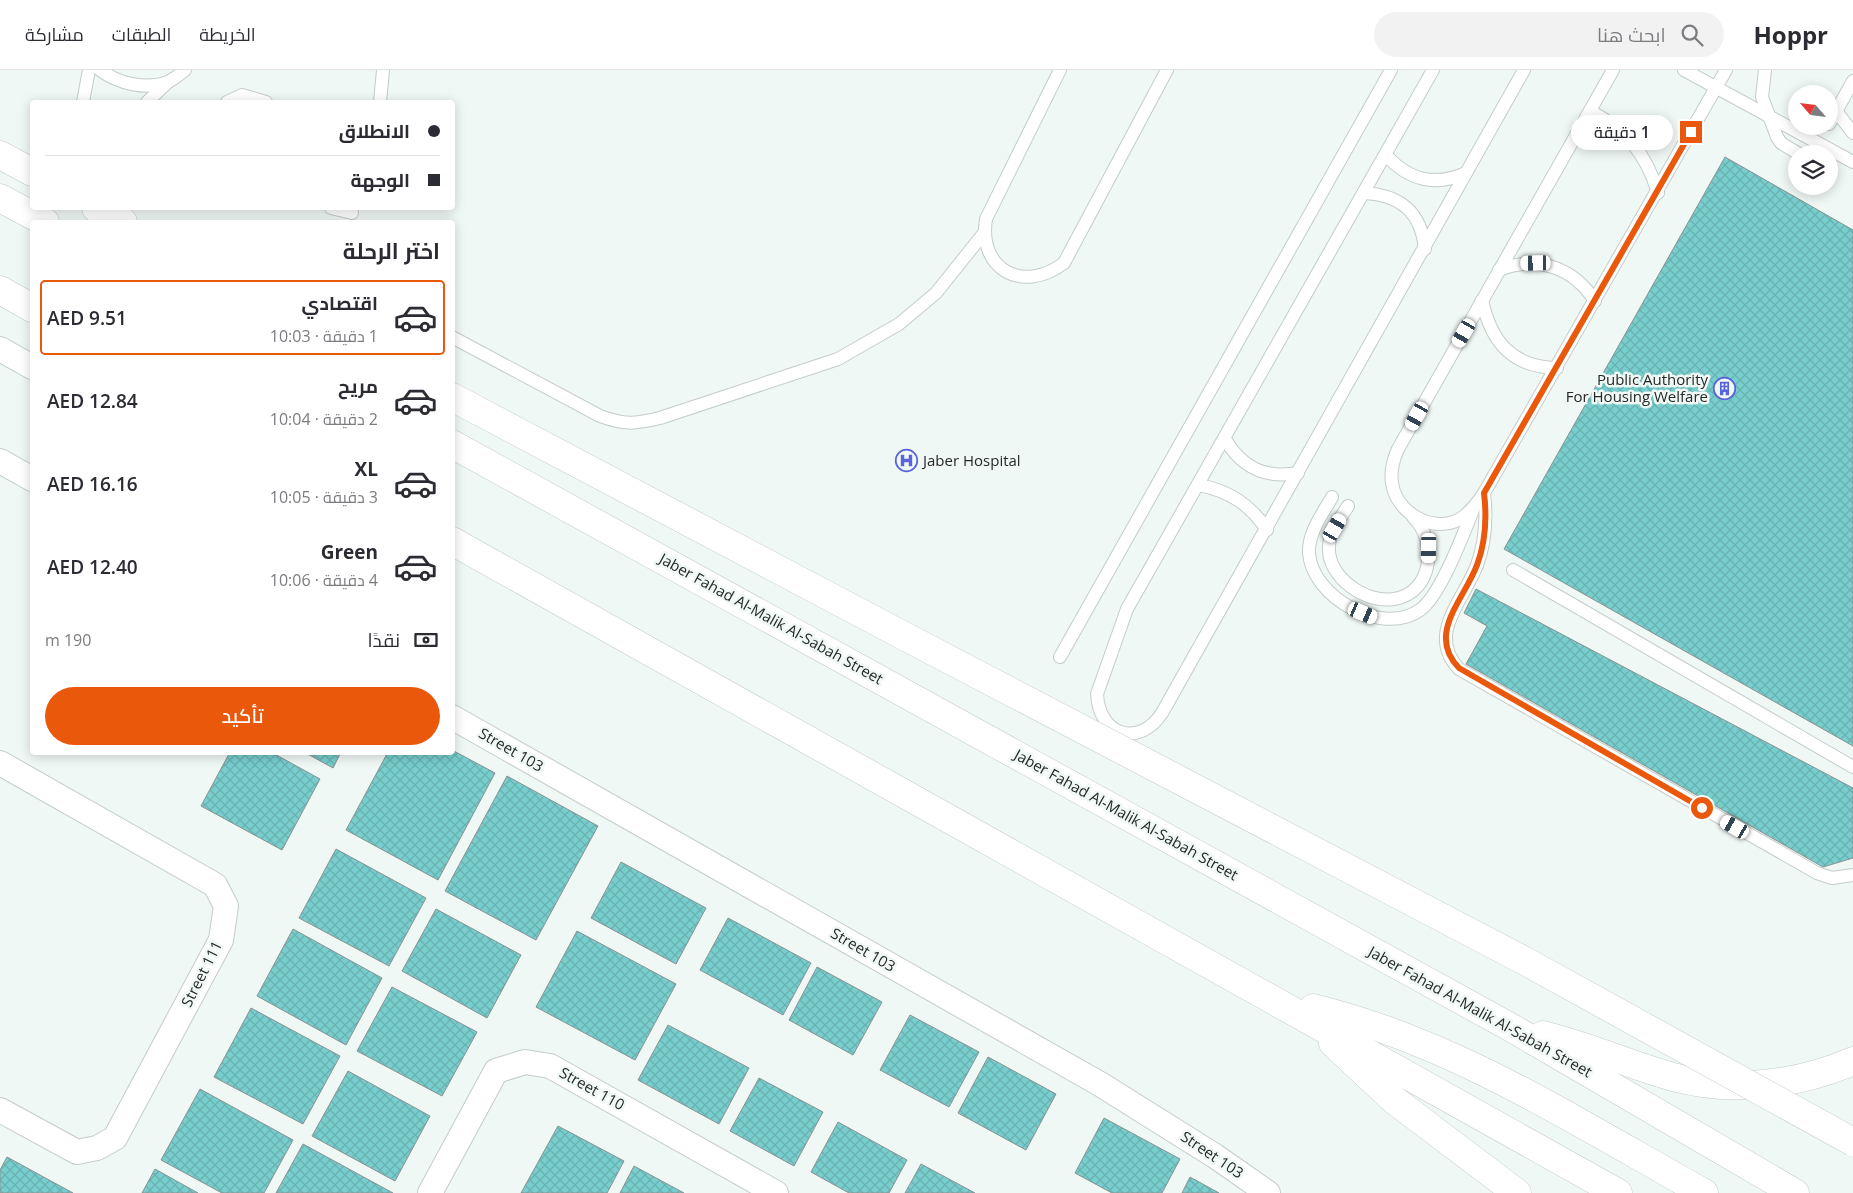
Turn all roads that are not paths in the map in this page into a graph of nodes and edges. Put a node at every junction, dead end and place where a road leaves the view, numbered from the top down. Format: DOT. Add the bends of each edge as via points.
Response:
graph roads {
  1 [pos="89,70"];
  2 [pos="100,70"];
  3 [pos="185,70"];
  4 [pos="383,70"];
  5 [pos="1060,70"];
  6 [pos="1167,70"];
  7 [pos="1391,70"];
  8 [pos="1433,70"];
  9 [pos="1524,70"];
  10 [pos="1613,70"];
  11 [pos="1684,70"];
  12 [pos="1726,70"];
  13 [pos="1765,70"];
  14 [pos="1853,81"];
  15 [pos="169,82"];
  16 [pos="1716,87"];
  17 [pos="84,100"];
  18 [pos="149,100"];
  19 [pos="231,100"];
  20 [pos="259,100"];
  21 [pos="380,100"];
  22 [pos="1838,107"];
  23 [pos="1590,111"];
  24 [pos="1838,114"];
  25 [pos="1769,116"];
  26 [pos="1853,133"];
  27 [pos="1823,135"];
  28 [pos="1818,144"];
  29 [pos="1788,147"];
  30 [pos="1386,154"];
  31 [pos="1839,155"];
  32 [pos="1853,162"];
  33 [pos="1466,173"];
  34 [pos="1364,193"];
  35 [pos="1658,193"];
  36 [pos="0,198"];
  37 [pos="104,210"];
  38 [pos="338,210"];
  39 [pos="351,214"];
  40 [pos="124,215"];
  41 [pos="41,220"];
  42 [pos="984,233"];
  43 [pos="1425,248"];
  44 [pos="1499,270"];
  45 [pos="0,290"];
  46 [pos="1482,300"];
  47 [pos="1596,301"];
  48 [pos="30,307"];
  49 [pos="455,339"];
  50 [pos="0,349"];
  51 [pos="30,366"];
  52 [pos="1557,368"];
  53 [pos="455,399"];
  54 [pos="1225,439"];
  55 [pos="455,446"];
  56 [pos="0,461"];
  57 [pos="1298,473"];
  58 [pos="30,478"];
  59 [pos="1199,486"];
  60 [pos="1484,493"];
  61 [pos="1332,497"];
  62 [pos="1348,506"];
  63 [pos="1474,507"];
  64 [pos="1409,514"];
  65 [pos="1266,530"];
  66 [pos="455,543"];
  67 [pos="1513,570"];
  68 [pos="1060,657"];
  69 [pos="455,719"];
  70 [pos="0,763"];
  71 [pos="1853,767"];
  72 [pos="1853,875"];
  73 [pos="1272,998"];
  74 [pos="1308,1017"];
  75 [pos="1510,1027"];
  76 [pos="1853,1062"];
  77 [pos="0,1110"];
  78 [pos="1853,1142"];
  79 [pos="430,1193"];
  80 [pos="776,1193"];
  81 [pos="1268,1193"];
  82 [pos="1517,1193"];
  83 [pos="1618,1193"];
  84 [pos="1704,1193"];
  85 [pos="1795,1193"];
  1 -- 17 [label="lane"];
  2 -- 15 [label="lane" via="112,79 140,86"];
  3 -- 15 [label="lane"];
  4 -- 21 [label="lane"];
  5 -- 42 [label="lane" via="986,219"];
  6 -- 42 [label="lane" via="1064,264 1036,278 1006,272 987,248"];
  7 -- 68 [label="lane"];
  8 -- 30 [label="lane"];
  9 -- 33 [label="lane"];
  10 -- 23 [label="lane"];
  11 -- 16 [label="lane"];
  12 -- 16 [label="lane"];
  13 -- 25 [label="lane" via="1762,97"];
  14 -- 22 [label="lane"];
  15 -- 18 [label="lane"];
  16 -- 25 [label="lane"];
  16 -- 35 [label="lane"];
  19 -- 20 [label="lane" via="242,95"];
  23 -- 35 [label="lane" via="1632,141 1644,157"];
  23 -- 44 [label="lane"];
  24 -- 26 [label="lane"];
  25 -- 28 [label="lane"];
  25 -- 29 [label="lane" via="1778,141"];
  27 -- 28 [label="lane"];
  28 -- 31 [label="lane"];
  30 -- 33 [label="lane" via="1408,175 1422,180 1453,179"];
  30 -- 34 [label="lane"];
  31 -- 32 [label="lane"];
  33 -- 43 [label="lane"];
  34 -- 43 [label="lane" via="1394,198 1407,207 1417,219"];
  34 -- 54 [label="lane"];
  35 -- 47 [label="lane"];
  36 -- 41 [label="main road"];
  37 -- 40 [label="main road"];
  38 -- 39 [label="lane"];
  42 -- 49 [label="lane" via="936,293 899,324 838,359 633,424 600,416"];
  43 -- 57 [label="lane"];
  44 -- 46 [label="lane"];
  44 -- 47 [label="lane" via="1523,263 1560,268 1580,281"];
  45 -- 48 [label="main road"];
  46 -- 52 [label="lane" via="1494,336 1511,354 1532,366"];
  46 -- 64 [label="lane" via="1391,466 1392,484 1398,501"];
  47 -- 52 [label="lane"];
  50 -- 51 [label="street"];
  52 -- 60 [label="lane"];
  53 -- 78 [label="main road, bridge" via="1525,961"];
  54 -- 57 [label="lane" via="1242,463 1255,470 1268,475"];
  54 -- 59 [label="lane"];
  55 -- 75 [label="main road, Jaber Fahad Al-Malik Al-Sabah Street"];
  56 -- 58 [label="street"];
  57 -- 65 [label="lane"];
  59 -- 65 [label="lane" via="1238,499 1259,518"];
  59 -- 65 [label="lane" via="1127,609 1117,633 1097,694 1097,708 1114,730 1128,734 1142,732 1154,725"];
  60 -- 63 [label="lane"];
  60 -- 72 [label="lane" via="1487,515 1482,549 1446,633 1447,650 1459,668 1817,874 1832,878"];
  61 -- 63 [label="lane" via="1310,542 1311,565 1329,593 1382,620 1402,619 1428,604"];
  62 -- 64 [label="lane" via="1330,537 1332,566 1345,581 1383,600 1407,594 1424,574 1429,561 1426,535"];
  63 -- 64 [label="lane" via="1460,519 1443,524 1426,522"];
  66 -- 73 [label="main road"];
  67 -- 71 [label="lane"];
  69 -- 81 [label="street, Street 103" via="1100,1084"];
  70 -- 77 [label="street, Street 111" via="215,885 226,906 221,940 115,1138 97,1148 77,1152"];
  73 -- 74 [label="main road"];
  73 -- 84 [label="main road" via="1374,1026 1473,1066"];
  74 -- 82 [label="main road" via="1394,1100"];
  74 -- 83 [label="main road"];
  75 -- 76 [label="main road" via="1679,1078 1731,1085 1782,1082"];
  75 -- 85 [label="main road, Jaber Fahad Al-Malik Al-Sabah Street"];
  79 -- 80 [label="street, Street 110" via="496,1070 525,1062 550,1066"];
}
